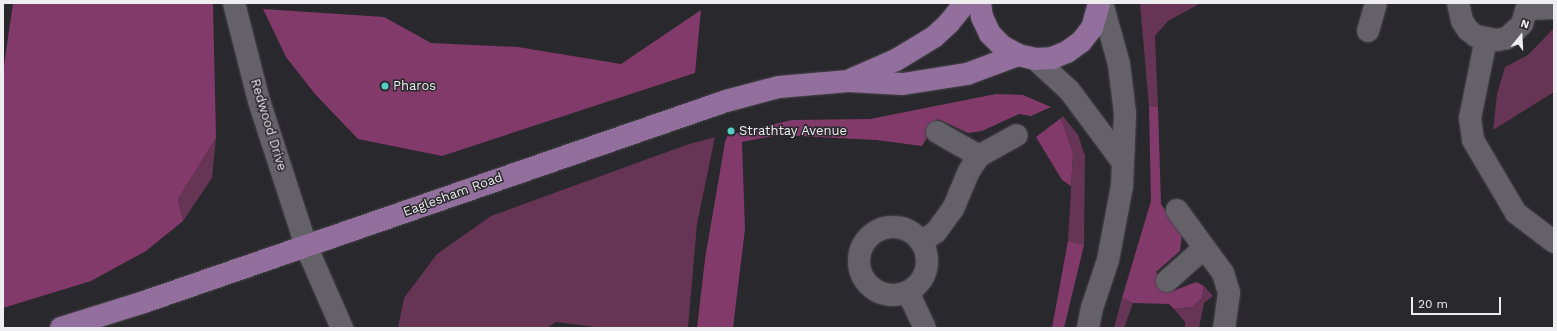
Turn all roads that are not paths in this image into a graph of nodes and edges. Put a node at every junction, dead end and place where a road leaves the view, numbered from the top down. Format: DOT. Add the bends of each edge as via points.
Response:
graph roads {
  1 [pos="234,3"];
  2 [pos="965,3"];
  3 [pos="980,3"];
  4 [pos="1099,3"];
  5 [pos="1102,3"];
  6 [pos="1376,3"];
  7 [pos="1458,3"];
  8 [pos="1528,6"];
  9 [pos="1554,8"];
  10 [pos="1368,31"];
  11 [pos="1486,39"];
  12 [pos="1026,57"];
  13 [pos="850,81"];
  14 [pos="937,132"];
  15 [pos="1017,136"];
  16 [pos="979,156"];
  17 [pos="1122,161"];
  18 [pos="1177,210"];
  19 [pos="921,242"];
  20 [pos="1554,242"];
  21 [pos="306,246"];
  22 [pos="1203,248"];
  23 [pos="1167,281"];
  24 [pos="908,292"];
  25 [pos="61,328"];
  26 [pos="342,328"];
  27 [pos="924,328"];
  28 [pos="1088,328"];
  29 [pos="1224,328"];
  1 -- 21 [label="street, Redwood Drive" via="259,101"];
  2 -- 13 [label="main road, Eaglesham Road" via="950,23 934,37 896,60"];
  3 -- 12 [label="main road" via="982,17 990,34 1002,46"];
  4 -- 12 [label="main road, Eaglesham Road" via="1092,28 1081,42 1052,58"];
  5 -- 17 [label="street" via="1120,64 1125,113"];
  6 -- 10 [label="street"];
  7 -- 11 [label="street" via="1462,21 1468,30"];
  8 -- 9 [label="street"];
  8 -- 11 [label="street" via="1522,24 1515,32 1502,39"];
  11 -- 20 [label="street" via="1470,118 1473,140 1516,213"];
  12 -- 13 [label="main road, Eaglesham Road" via="967,74 903,84"];
  12 -- 17 [label="street" via="1069,90"];
  13 -- 21 [label="main road, Eaglesham Road" via="779,87 726,101"];
  14 -- 16 [label="street"];
  15 -- 16 [label="street"];
  16 -- 19 [label="street" via="969,171 953,209 936,232"];
  17 -- 28 [label="street" via="1118,216"];
  18 -- 22 [label="street"];
  19 -- 24 [label="street" via="927,256 927,266 919,284"];
  19 -- 24 [label="street" via="909,231 888,227 868,237 859,257 863,279 870,287 891,296"];
  21 -- 25 [label="main road, Eaglesham Road"];
  21 -- 26 [label="street, Redwood Drive"];
  22 -- 23 [label="street"];
  22 -- 29 [label="street" via="1223,273 1229,293"];
  24 -- 27 [label="street"];
}
